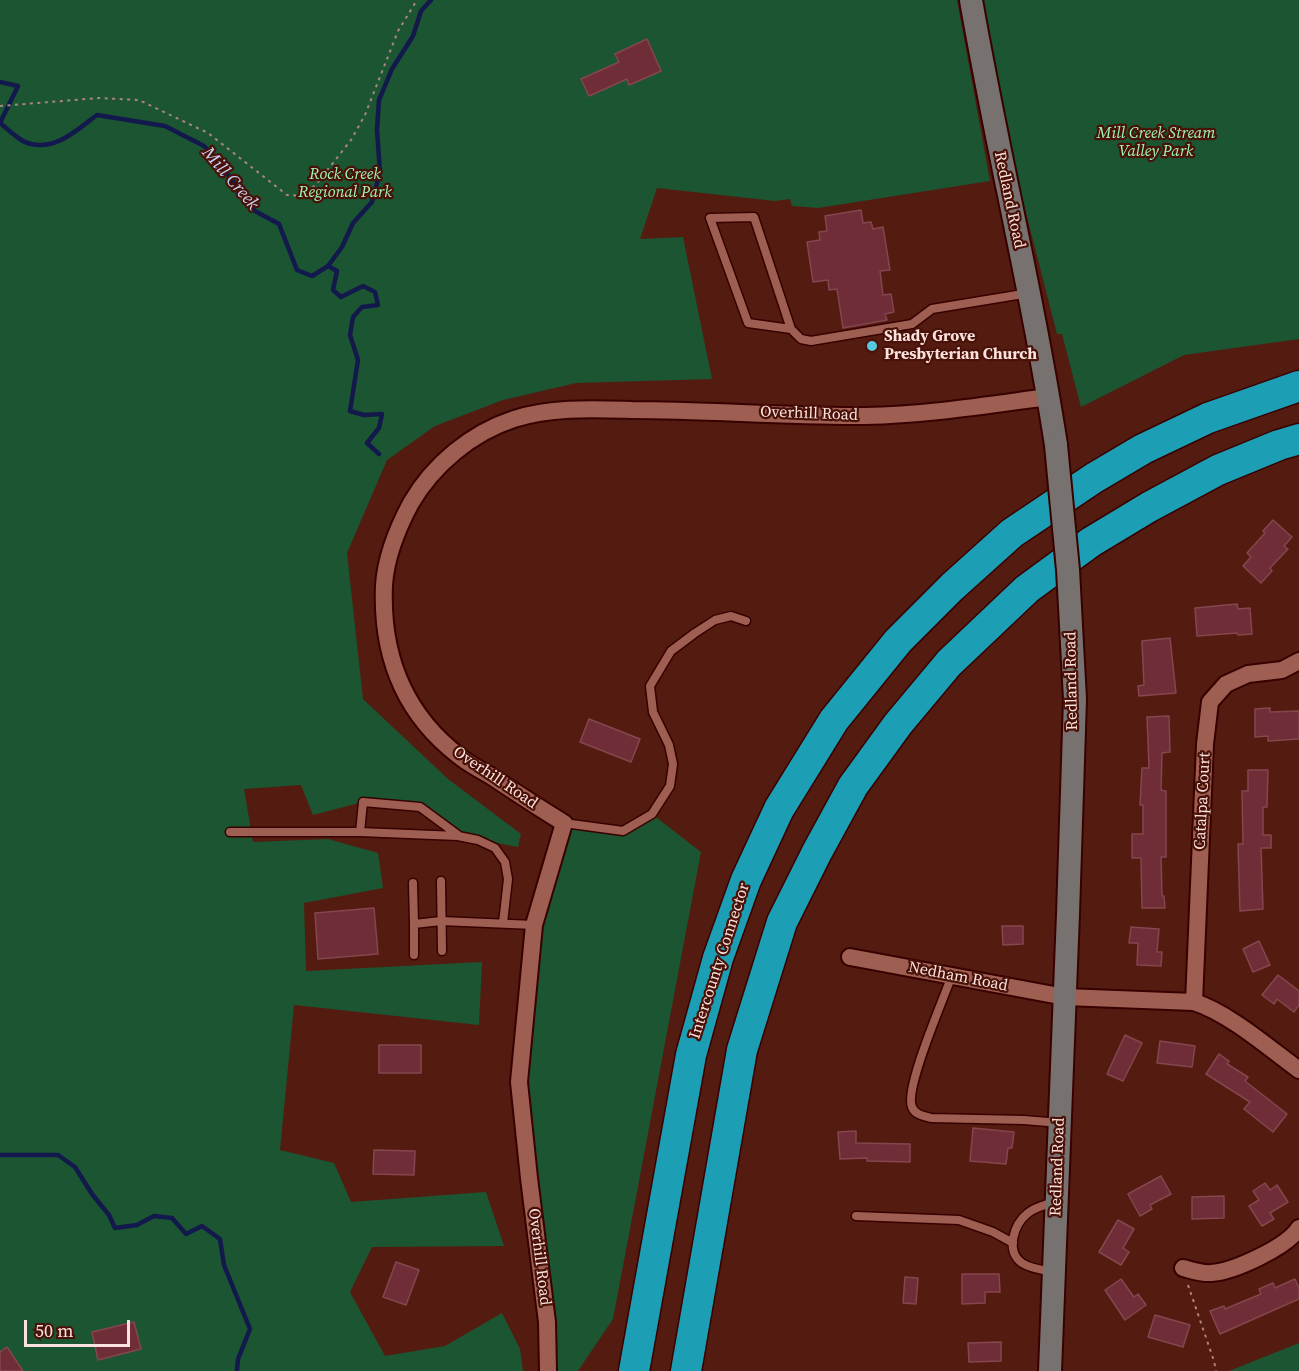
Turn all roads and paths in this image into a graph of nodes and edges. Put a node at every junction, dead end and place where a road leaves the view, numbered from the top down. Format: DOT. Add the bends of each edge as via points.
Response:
graph roads {
  1 [pos="417,0"];
  2 [pos="970,0"];
  3 [pos="0,106"];
  4 [pos="1029,292"];
  5 [pos="791,329"];
  6 [pos="1299,386"];
  7 [pos="1048,397"];
  8 [pos="1299,439"];
  9 [pos="746,621"];
  10 [pos="1299,661"];
  11 [pos="564,824"];
  12 [pos="230,832"];
  13 [pos="360,832"];
  14 [pos="458,836"];
  15 [pos="441,881"];
  16 [pos="413,884"];
  17 [pos="441,921"];
  18 [pos="503,923"];
  19 [pos="414,924"];
  20 [pos="534,925"];
  21 [pos="442,951"];
  22 [pos="414,955"];
  23 [pos="850,957"];
  24 [pos="952,975"];
  25 [pos="1065,997"];
  26 [pos="1194,1002"];
  27 [pos="1299,1070"];
  28 [pos="1060,1123"];
  29 [pos="1057,1202"];
  30 [pos="856,1216"];
  31 [pos="1299,1228"];
  32 [pos="1013,1243"];
  33 [pos="1183,1268"];
  34 [pos="1054,1273"];
  35 [pos="548,1371"];
  36 [pos="634,1371"];
  37 [pos="686,1371"];
  38 [pos="1050,1371"];
  39 [pos="1216,1371"];
  1 -- 3 [label="path" via="398,31 351,140 304,196 287,195 208,133 139,100 99,98"];
  2 -- 4 [label="main road, Redland Road"];
  4 -- 5 [label="lane" via="932,309 912,324 811,341 801,339"];
  4 -- 7 [label="main road, Redland Road"];
  5 -- 5 [label="lane" via="754,217 710,218 748,323"];
  6 -- 36 [label="highway, Intercounty Connector" via="1208,418 1143,449 1012,533 898,640 834,720 779,809 746,880 718,958 691,1055"];
  7 -- 11 [label="street, Overhill Road" via="866,416 559,411 497,426 449,457 417,493 389,555 384,624 394,671 418,714 459,756"];
  7 -- 25 [label="main road, Redland Road, bridge" via="1068,570 1075,699"];
  8 -- 37 [label="highway" via="1218,470 1149,507 1091,542 1027,589 949,663 853,786 782,922 742,1050"];
  9 -- 11 [label="lane" via="731,616 715,620 695,633 671,651 650,686 653,712 669,745 673,764 670,786 652,814 623,831"];
  10 -- 26 [label="street, Catalpa Court" via="1282,670 1248,674 1226,684 1210,702"];
  11 -- 20 [label="street, Overhill Road"];
  12 -- 13 [label="lane"];
  13 -- 14 [label="lane"];
  13 -- 14 [label="lane" via="363,802 420,807"];
  14 -- 18 [label="lane" via="495,849 505,862 508,879"];
  15 -- 17 [label="lane"];
  16 -- 19 [label="lane"];
  17 -- 18 [label="lane"];
  17 -- 19 [label="lane"];
  17 -- 21 [label="lane"];
  18 -- 20 [label="lane"];
  19 -- 22 [label="lane"];
  20 -- 35 [label="street, Overhill Road" via="519,1082 548,1322"];
  23 -- 24 [label="street, Nedham Road"];
  24 -- 25 [label="street, Nedham Road"];
  24 -- 28 [label="lane" via="914,1077 912,1109 931,1118"];
  25 -- 26 [label="street, Nedham Road"];
  25 -- 28 [label="main road, Redland Road"];
  26 -- 27 [label="street" via="1254,1037"];
  28 -- 29 [label="main road, Redland Road"];
  29 -- 32 [label="lane" via="1029,1212 1016,1228"];
  29 -- 34 [label="main road, Redland Road"];
  30 -- 32 [label="lane" via="959,1220"];
  31 -- 33 [label="street" via="1279,1248 1221,1272 1207,1274"];
  32 -- 34 [label="lane" via="1021,1263"];
  33 -- 39 [label="path"];
  34 -- 38 [label="main road, Redland Road"];
}
